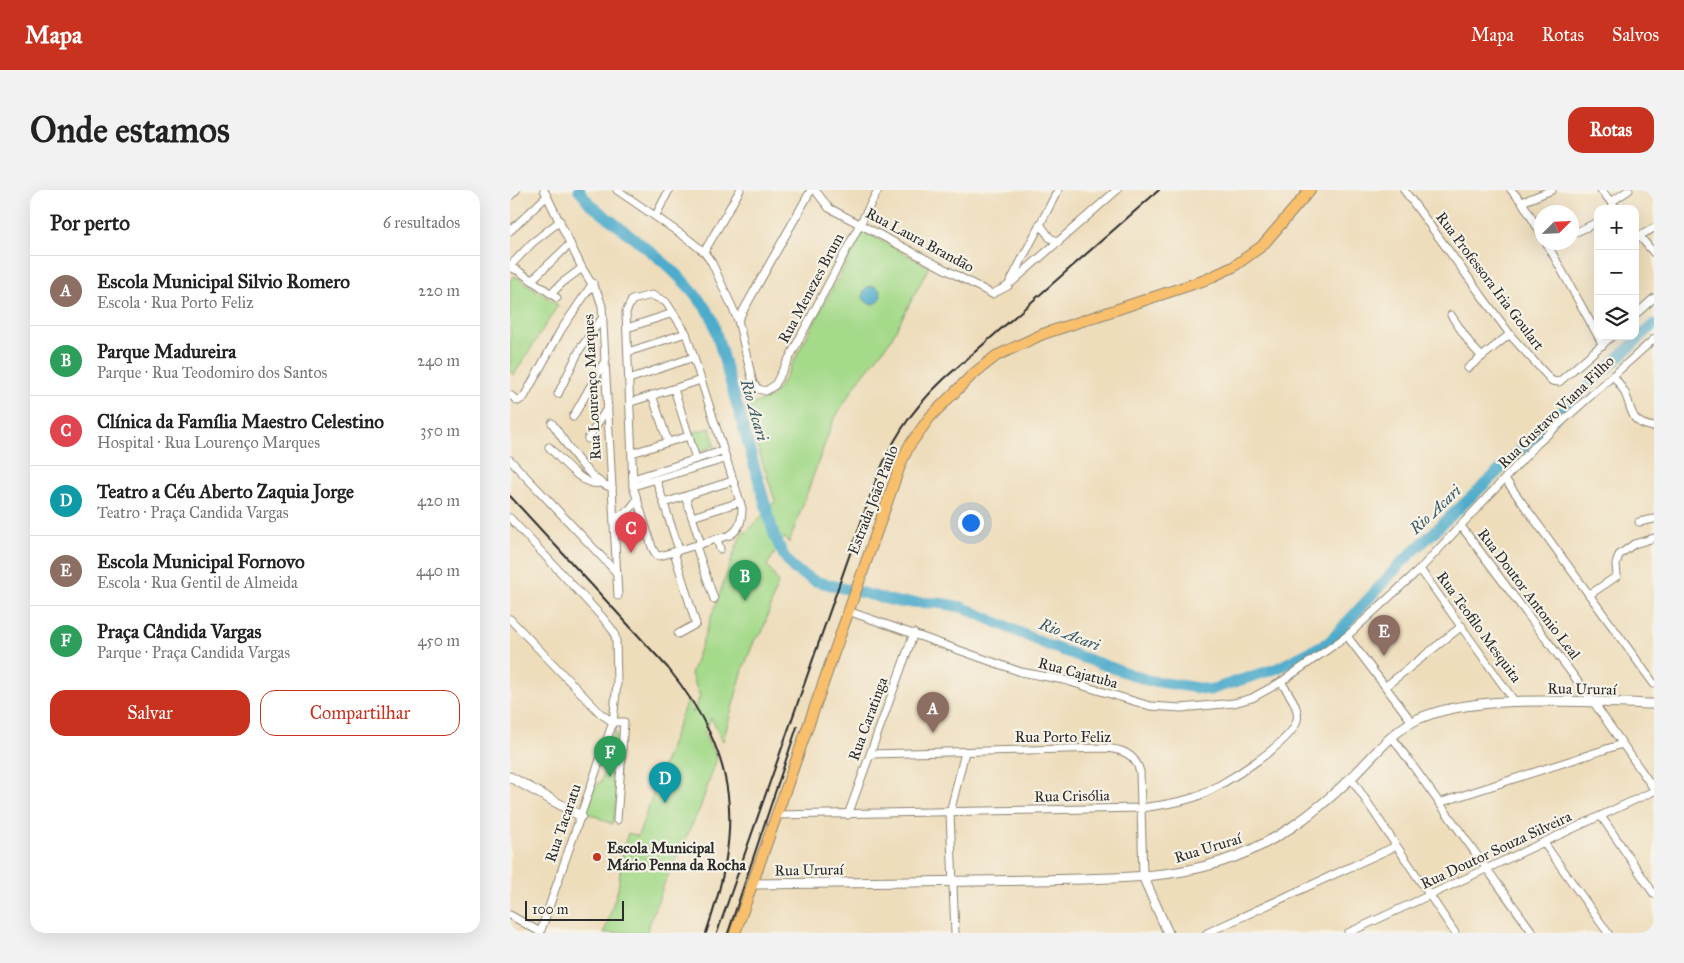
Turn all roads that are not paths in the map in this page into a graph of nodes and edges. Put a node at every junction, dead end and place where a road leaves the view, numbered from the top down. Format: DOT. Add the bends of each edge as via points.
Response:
graph roads {
  1 [pos="516,190"];
  2 [pos="617,190"];
  3 [pos="669,190"];
  4 [pos="740,190"];
  5 [pos="811,190"];
  6 [pos="815,190"];
  7 [pos="878,190"];
  8 [pos="1058,190"];
  9 [pos="1118,190"];
  10 [pos="1310,190"];
  11 [pos="1404,190"];
  12 [pos="1511,190"];
  13 [pos="1552,190"];
  14 [pos="1601,190"];
  15 [pos="1629,190"];
  16 [pos="546,193"];
  17 [pos="510,196"];
  18 [pos="1522,202"];
  19 [pos="1611,202"];
  20 [pos="1614,205"];
  21 [pos="656,215"];
  22 [pos="560,221"];
  23 [pos="1534,222"];
  24 [pos="861,224"];
  25 [pos="1040,224"];
  26 [pos="1594,224"];
  27 [pos="1654,228"];
  28 [pos="510,231"];
  29 [pos="1579,231"];
  30 [pos="1639,232"];
  31 [pos="1639,235"];
  32 [pos="1059,242"];
  33 [pos="570,244"];
  34 [pos="1552,250"];
  35 [pos="704,252"];
  36 [pos="1654,254"];
  37 [pos="510,267"];
  38 [pos="582,268"];
  39 [pos="532,280"];
  40 [pos="592,283"];
  41 [pos="1008,286"];
  42 [pos="1654,298"];
  43 [pos="1639,311"];
  44 [pos="673,312"];
  45 [pos="1451,315"];
  46 [pos="603,318"];
  47 [pos="738,320"];
  48 [pos="627,328"];
  49 [pos="686,333"];
  50 [pos="1510,334"];
  51 [pos="1654,338"];
  52 [pos="1608,340"];
  53 [pos="1603,345"];
  54 [pos="628,352"];
  55 [pos="694,357"];
  56 [pos="1482,357"];
  57 [pos="606,358"];
  58 [pos="1468,368"];
  59 [pos="1613,375"];
  60 [pos="629,379"];
  61 [pos="701,380"];
  62 [pos="674,389"];
  63 [pos="558,394"];
  64 [pos="652,395"];
  65 [pos="510,396"];
  66 [pos="631,402"];
  67 [pos="608,408"];
  68 [pos="573,417"];
  69 [pos="552,423"];
  70 [pos="1654,427"];
  71 [pos="689,436"];
  72 [pos="588,439"];
  73 [pos="668,442"];
  74 [pos="549,447"];
  75 [pos="632,453"];
  76 [pos="723,455"];
  77 [pos="696,459"];
  78 [pos="510,460"];
  79 [pos="656,479"];
  80 [pos="1505,479"];
  81 [pos="732,481"];
  82 [pos="633,482"];
  83 [pos="600,483"];
  84 [pos="612,488"];
  85 [pos="690,495"];
  86 [pos="636,501"];
  87 [pos="664,502"];
  88 [pos="740,502"];
  89 [pos="692,517"];
  90 [pos="510,518"];
  91 [pos="1654,519"];
  92 [pos="614,520"];
  93 [pos="1639,522"];
  94 [pos="1461,526"];
  95 [pos="1654,538"];
  96 [pos="717,539"];
  97 [pos="698,545"];
  98 [pos="720,549"];
  99 [pos="677,551"];
  100 [pos="1420,569"];
  101 [pos="617,573"];
  102 [pos="1589,595"];
  103 [pos="618,596"];
  104 [pos="714,599"];
  105 [pos="850,608"];
  106 [pos="510,619"];
  107 [pos="1462,626"];
  108 [pos="914,633"];
  109 [pos="678,634"];
  110 [pos="1347,636"];
  111 [pos="1301,667"];
  112 [pos="1281,682"];
  113 [pos="1654,684"];
  114 [pos="1386,686"];
  115 [pos="1515,702"];
  116 [pos="1594,703"];
  117 [pos="1654,704"];
  118 [pos="613,722"];
  119 [pos="1412,722"];
  120 [pos="1392,737"];
  121 [pos="1622,744"];
  122 [pos="965,752"];
  123 [pos="871,754"];
  124 [pos="510,777"];
  125 [pos="1351,778"];
  126 [pos="1654,790"];
  127 [pos="1439,802"];
  128 [pos="1142,808"];
  129 [pos="950,813"];
  130 [pos="776,815"];
  131 [pos="848,815"];
  132 [pos="581,816"];
  133 [pos="1601,816"];
  134 [pos="617,820"];
  135 [pos="1544,843"];
  136 [pos="1396,846"];
  137 [pos="1488,870"];
  138 [pos="1143,876"];
  139 [pos="954,882"];
  140 [pos="752,884"];
  141 [pos="1654,894"];
  142 [pos="1429,896"];
  143 [pos="510,915"];
  144 [pos="540,932"];
  145 [pos="735,933"];
  146 [pos="955,933"];
  147 [pos="1168,933"];
  148 [pos="1207,933"];
  149 [pos="1348,933"];
  150 [pos="1455,933"];
  151 [pos="1533,933"];
  152 [pos="1608,933"];
  1 -- 17 [label="street"];
  2 -- 21 [label="street"];
  3 -- 21 [label="street"];
  4 -- 35 [label="street"];
  5 -- 47 [label="street"];
  6 -- 24 [label="street, Rua Laura Brandão" via="829,208"];
  7 -- 24 [label="street, Rua Menezes Brum"];
  8 -- 25 [label="street"];
  9 -- 32 [label="street"];
  10 -- 105 [label="main road, Estrada João Paulo" via="1262,246 1233,267 1020,343 985,363 930,417 909,446"];
  11 -- 50 [label="street, Rua Professora Iria Goulart"];
  12 -- 18 [label="street"];
  13 -- 18 [label="street"];
  14 -- 19 [label="street"];
  15 -- 19 [label="street"];
  16 -- 22 [label="street, Rua Lourenço Marques"];
  16 -- 28 [label="street"];
  18 -- 23 [label="street"];
  19 -- 20 [label="street"];
  21 -- 35 [label="street"];
  22 -- 33 [label="street, Rua Lourenço Marques"];
  22 -- 37 [label="street" via="532,243"];
  24 -- 41 [label="street, Rua Laura Brandão" via="992,294"];
  24 -- 47 [label="street, Rua Menezes Brum" via="770,390 762,390 753,383"];
  25 -- 32 [label="street" via="1050,238"];
  25 -- 41 [label="street"];
  26 -- 29 [label="street"];
  27 -- 30 [label="street"];
  31 -- 36 [label="street"];
  32 -- 41 [label="street"];
  33 -- 38 [label="street, Rua Lourenço Marques"];
  33 -- 39 [label="street"];
  34 -- 53 [label="street"];
  35 -- 47 [label="street" via="720,277"];
  37 -- 39 [label="street"];
  38 -- 39 [label="street" via="555,296"];
  38 -- 40 [label="street, Rua Lourenço Marques"];
  40 -- 46 [label="street, Rua Lourenço Marques"];
  40 -- 65 [label="street" via="569,317 530,388 521,400"];
  42 -- 43 [label="street"];
  44 -- 48 [label="street"];
  44 -- 48 [label="street" via="666,302 652,295 638,297 628,306"];
  44 -- 49 [label="street"];
  45 -- 56 [label="street"];
  46 -- 57 [label="street, Rua Lourenço Marques"];
  46 -- 63 [label="street" via="580,349"];
  48 -- 54 [label="street"];
  49 -- 54 [label="street"];
  49 -- 55 [label="street"];
  50 -- 53 [label="street, Rua Professora Iria Goulart" via="1552,381 1559,382"];
  50 -- 56 [label="street"];
  51 -- 59 [label="street, Rua Gustavo Viana Filho"];
  52 -- 53 [label="street"];
  54 -- 60 [label="street"];
  55 -- 60 [label="street"];
  55 -- 61 [label="street"];
  56 -- 58 [label="street"];
  57 -- 67 [label="street, Rua Lourenço Marques"];
  57 -- 68 [label="street"];
  59 -- 70 [label="street" via="1624,391 1633,417"];
  59 -- 80 [label="street, Rua Gustavo Viana Filho" via="1537,444"];
  60 -- 66 [label="street"];
  61 -- 62 [label="street"];
  61 -- 76 [label="street"];
  62 -- 64 [label="street"];
  62 -- 71 [label="street"];
  64 -- 66 [label="street"];
  64 -- 73 [label="street"];
  66 -- 75 [label="street"];
  67 -- 72 [label="street"];
  67 -- 84 [label="street, Rua Lourenço Marques"];
  69 -- 83 [label="street" via="591,476"];
  71 -- 73 [label="street"];
  71 -- 77 [label="street"];
  73 -- 75 [label="street"];
  74 -- 83 [label="street" via="586,481"];
  75 -- 82 [label="street"];
  76 -- 77 [label="street"];
  76 -- 79 [label="street"];
  76 -- 81 [label="street"];
  77 -- 82 [label="street"];
  78 -- 101 [label="street"];
  79 -- 82 [label="street"];
  79 -- 87 [label="street"];
  80 -- 94 [label="street, Rua Gustavo Viana Filho"];
  80 -- 102 [label="street"];
  81 -- 85 [label="street"];
  81 -- 88 [label="street"];
  82 -- 86 [label="street"];
  83 -- 84 [label="street"];
  84 -- 92 [label="street, Rua Lourenço Marques"];
  85 -- 87 [label="street"];
  85 -- 89 [label="street" via="686,499"];
  86 -- 92 [label="street"];
  86 -- 99 [label="street" via="656,555"];
  87 -- 99 [label="street"];
  88 -- 89 [label="street"];
  88 -- 96 [label="street" via="742,516 738,529"];
  89 -- 97 [label="street"];
  90 -- 118 [label="street, Rua Tacaratu" via="614,632 618,683"];
  91 -- 93 [label="street"];
  92 -- 101 [label="street, Rua Lourenço Marques"];
  94 -- 100 [label="street, Rua Gustavo Viana Filho"];
  94 -- 116 [label="street, Rua Doutor Antonio Leal"];
  95 -- 102 [label="street" via="1622,552 1617,559 1617,576"];
  96 -- 97 [label="street"];
  96 -- 98 [label="street"];
  97 -- 99 [label="street"];
  97 -- 104 [label="street"];
  99 -- 109 [label="street" via="696,624"];
  100 -- 107 [label="street, Rua Teofilo Mesquita"];
  100 -- 110 [label="street, Rua Gustavo Viana Filho"];
  101 -- 103 [label="street, Rua Lourenço Marques"];
  102 -- 113 [label="street"];
  105 -- 108 [label="street, Rua Cajatuba"];
  105 -- 130 [label="main road, Estrada João Paulo"];
  106 -- 118 [label="street" via="578,692"];
  107 -- 114 [label="street"];
  107 -- 115 [label="street, Rua Teofilo Mesquita"];
  108 -- 112 [label="street, Rua Cajatuba" via="1021,672 1064,680 1150,706 1181,708 1234,703 1252,698"];
  108 -- 123 [label="street, Rua Caratinga"];
  110 -- 111 [label="street, Rua Gustavo Viana Filho"];
  110 -- 114 [label="street"];
  111 -- 112 [label="street, Rua Cajatuba"];
  112 -- 128 [label="street, Rua Crisólia" via="1294,702 1297,720 1291,732 1240,772 1198,796"];
  114 -- 119 [label="street"];
  115 -- 116 [label="street, Rua Ururaí"];
  115 -- 119 [label="street, Rua Ururaí" via="1442,711"];
  116 -- 117 [label="street, Rua Ururaí"];
  116 -- 121 [label="street, Rua Doutor Antonio Leal"];
  118 -- 132 [label="street, Rua Tacaratu"];
  118 -- 134 [label="street" via="624,722"];
  119 -- 120 [label="street, Rua Ururaí"];
  120 -- 125 [label="street, Rua Ururaí"];
  120 -- 127 [label="street"];
  121 -- 126 [label="street, Rua Doutor Antonio Leal"];
  121 -- 127 [label="street"];
  122 -- 123 [label="street, Rua Porto Feliz"];
  122 -- 128 [label="street, Rua Porto Feliz" via="1102,748 1125,752 1138,765"];
  122 -- 129 [label="street"];
  123 -- 131 [label="street, Rua Caratinga"];
  124 -- 132 [label="street"];
  125 -- 136 [label="street"];
  125 -- 138 [label="street, Rua Ururaí" via="1305,819 1245,853 1204,867"];
  126 -- 133 [label="street, Rua Doutor Souza Silveira"];
  127 -- 137 [label="street"];
  128 -- 129 [label="street, Rua Crisólia"];
  128 -- 138 [label="street, Rua Porto Feliz"];
  129 -- 131 [label="street, Rua Crisólia"];
  129 -- 139 [label="street"];
  130 -- 131 [label="street, Rua Crisólia"];
  130 -- 140 [label="main road, Estrada João Paulo"];
  132 -- 144 [label="street, Rua Tacaratu"];
  133 -- 135 [label="street, Rua Doutor Souza Silveira"];
  133 -- 141 [label="street"];
  135 -- 137 [label="street, Rua Doutor Souza Silveira"];
  135 -- 152 [label="street"];
  136 -- 142 [label="street"];
  136 -- 148 [label="street"];
  137 -- 142 [label="street, Rua Doutor Souza Silveira"];
  137 -- 151 [label="street"];
  138 -- 139 [label="street, Rua Ururaí"];
  138 -- 147 [label="street"];
  139 -- 140 [label="street, Rua Ururaí"];
  139 -- 146 [label="street"];
  140 -- 145 [label="main road, Estrada João Paulo"];
  142 -- 149 [label="street, Rua Doutor Souza Silveira"];
  142 -- 150 [label="street"];
  143 -- 144 [label="street"];
}
